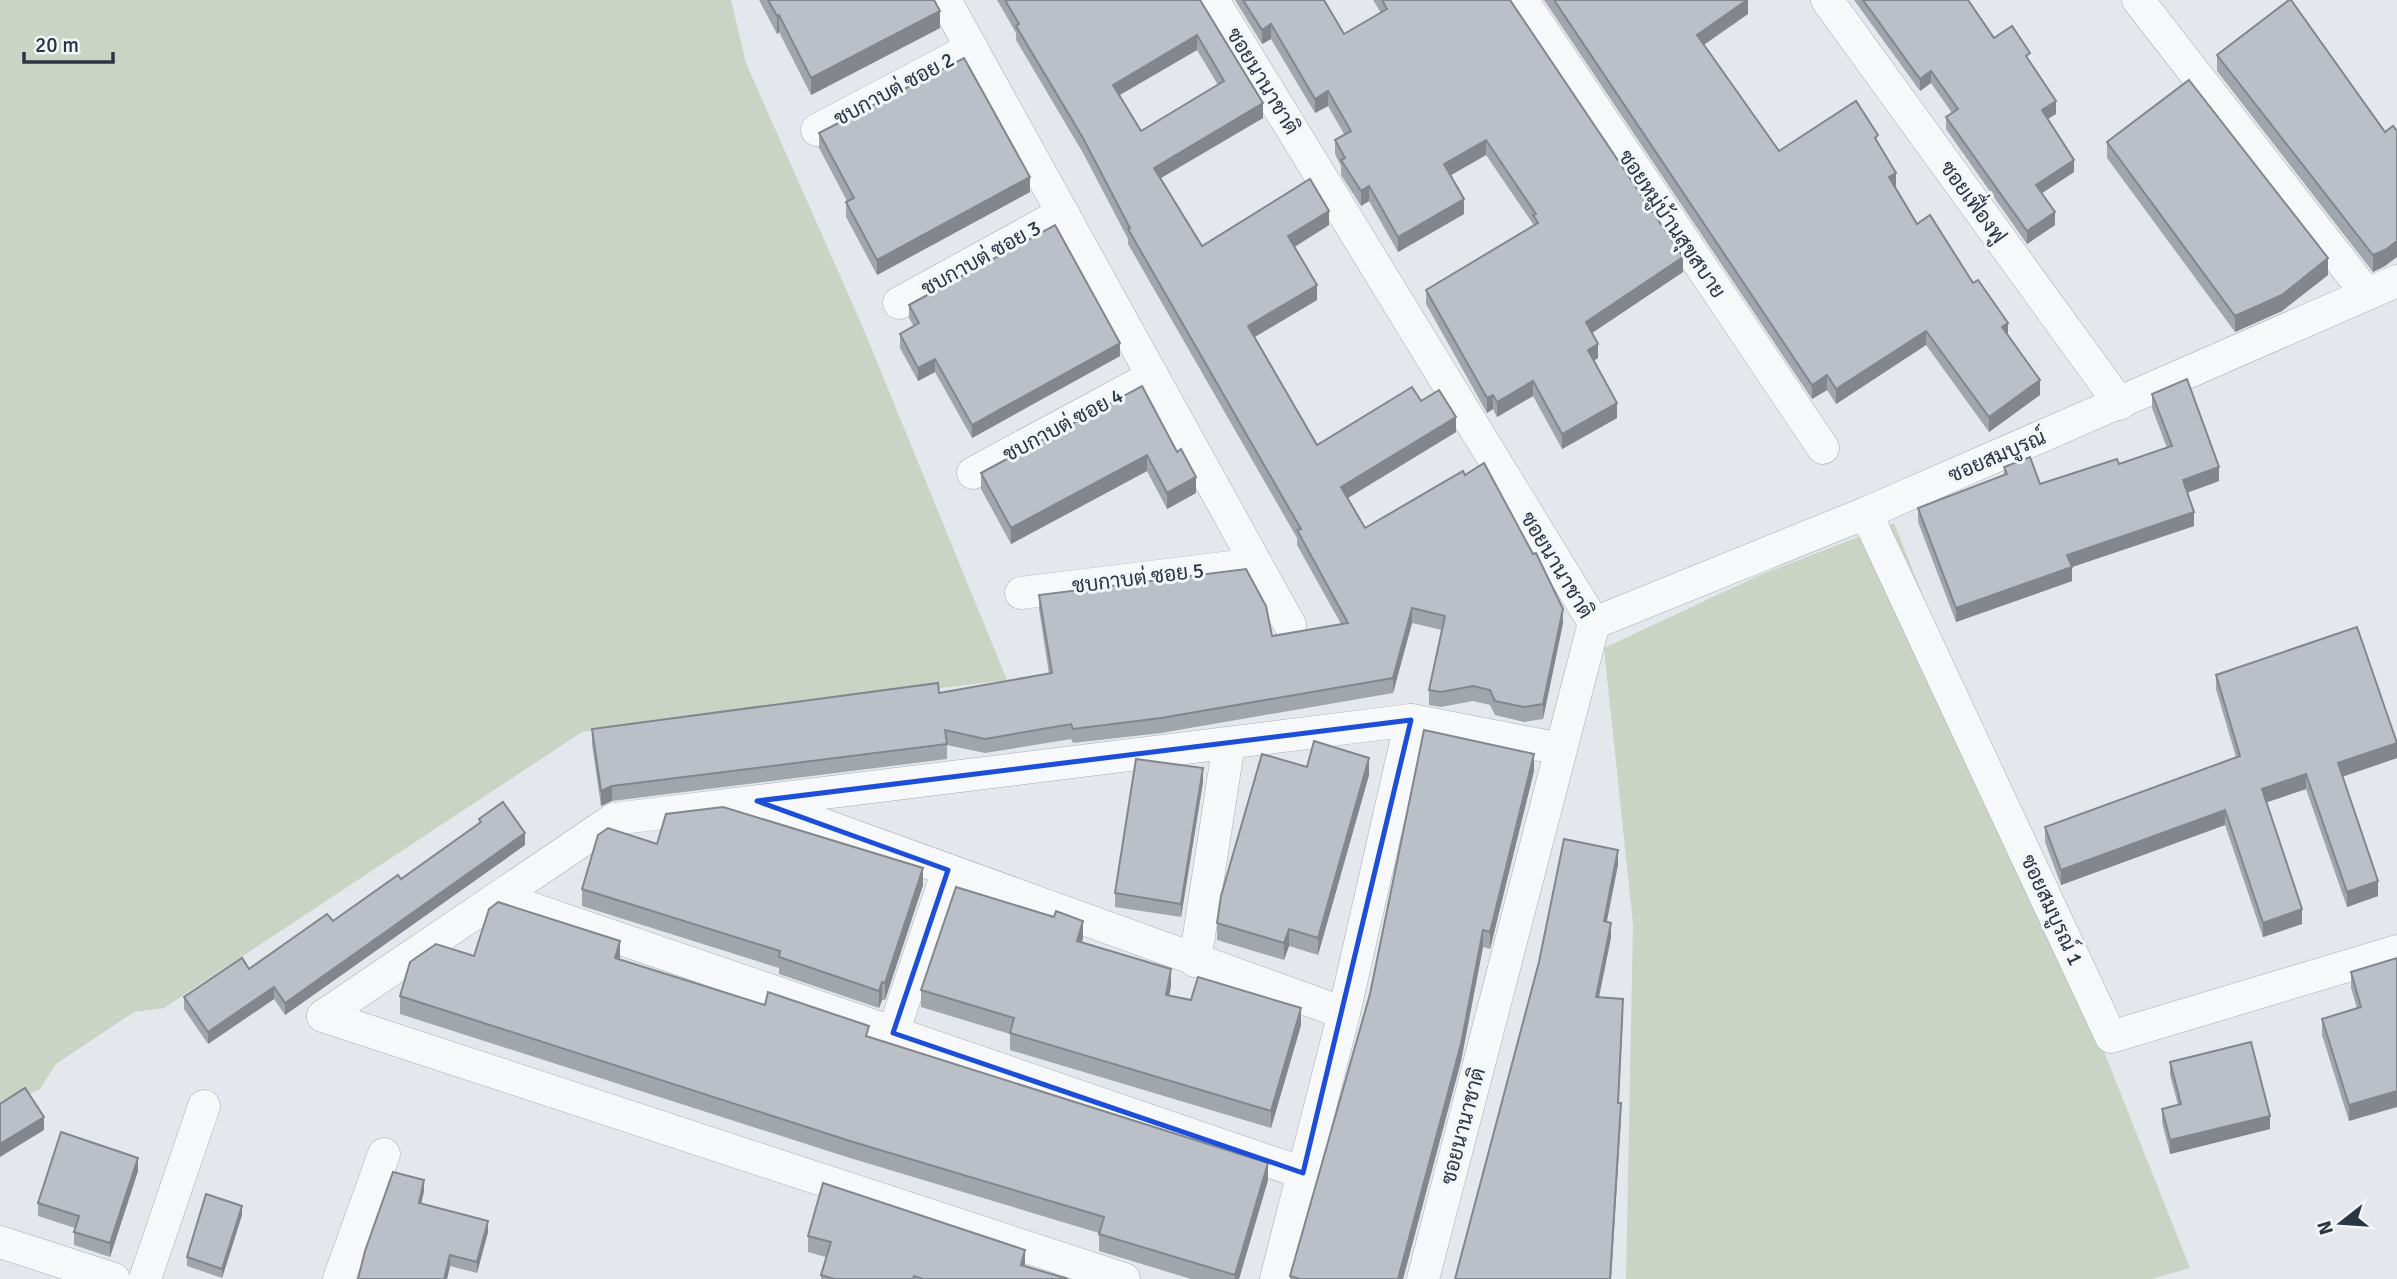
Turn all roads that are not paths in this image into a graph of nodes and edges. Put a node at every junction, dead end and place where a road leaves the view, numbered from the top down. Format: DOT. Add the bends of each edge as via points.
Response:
graph roads {
  1 [pos="945,0"];
  2 [pos="1213,0"];
  3 [pos="1522,0"];
  4 [pos="1827,0"];
  5 [pos="2138,0"];
  6 [pos="972,48"];
  7 [pos="817,131"];
  8 [pos="1063,213"];
  9 [pos="2397,281"];
  10 [pos="2366,293"];
  11 [pos="899,303"];
  12 [pos="1153,376"];
  13 [pos="2120,404"];
  14 [pos="1823,448"];
  15 [pos="973,473"];
  16 [pos="1866,513"];
  17 [pos="1255,564"];
  18 [pos="1021,593"];
  19 [pos="1594,623"];
  20 [pos="1290,625"];
  21 [pos="1411,720"];
  22 [pos="1229,743"];
  23 [pos="1561,749"];
  24 [pos="757,801"];
  25 [pos="948,870"];
  26 [pos="498,897"];
  27 [pos="2397,951"];
  28 [pos="1195,961"];
  29 [pos="1344,1013"];
  30 [pos="893,1033"];
  31 [pos="204,1106"];
  32 [pos="384,1154"];
  33 [pos="1303,1173"];
  34 [pos="0,1242"];
  35 [pos="114,1279"];
  36 [pos="145,1279"];
  37 [pos="339,1279"];
  38 [pos="1124,1279"];
  39 [pos="1276,1279"];
  40 [pos="1423,1279"];
  1 -- 6 [label="street"];
  2 -- 19 [label="street, ซอยนานาชาติ"];
  3 -- 14 [label="street, ซอยหมู่บ้านสุขสบาย"];
  4 -- 13 [label="street, ซอยเฟื่องฟู"];
  5 -- 10 [label="street"];
  6 -- 7 [label="street, ชบกาบต่ ซอย 2"];
  6 -- 8 [label="street"];
  8 -- 11 [label="street, ชบกาบต่ ซอย 3"];
  8 -- 12 [label="street"];
  9 -- 10 [label="street, ซอยสมบูรณ์"];
  10 -- 13 [label="street, ซอยสมบูรณ์"];
  12 -- 15 [label="street, ชบกาบต่ ซอย 4"];
  12 -- 17 [label="street"];
  13 -- 16 [label="street, ซอยสมบูรณ์"];
  16 -- 19 [label="street, ซอยสมบูรณ์"];
  16 -- 27 [label="street, ซอยสมบูรณ์ 1" via="2111,1037"];
  17 -- 18 [label="street, ชบกาบต่ ซอย 5"];
  17 -- 20 [label="street"];
  19 -- 23 [label="street, ซอยนานาชาติ"];
  21 -- 22 [label="street"];
  21 -- 23 [label="street"];
  21 -- 29 [label="street"];
  22 -- 24 [label="street"];
  22 -- 28 [label="street"];
  23 -- 40 [label="street, ซอยนานาชาติ"];
  24 -- 25 [label="street"];
  24 -- 26 [label="street" via="614,819"];
  25 -- 28 [label="street"];
  25 -- 30 [label="street"];
  26 -- 30 [label="street"];
  26 -- 38 [label="street" via="323,1016"];
  28 -- 29 [label="street"];
  29 -- 33 [label="street"];
  30 -- 33 [label="street"];
  31 -- 36 [label="street"];
  32 -- 37 [label="street"];
  33 -- 39 [label="street"];
  34 -- 35 [label="street"];
}
